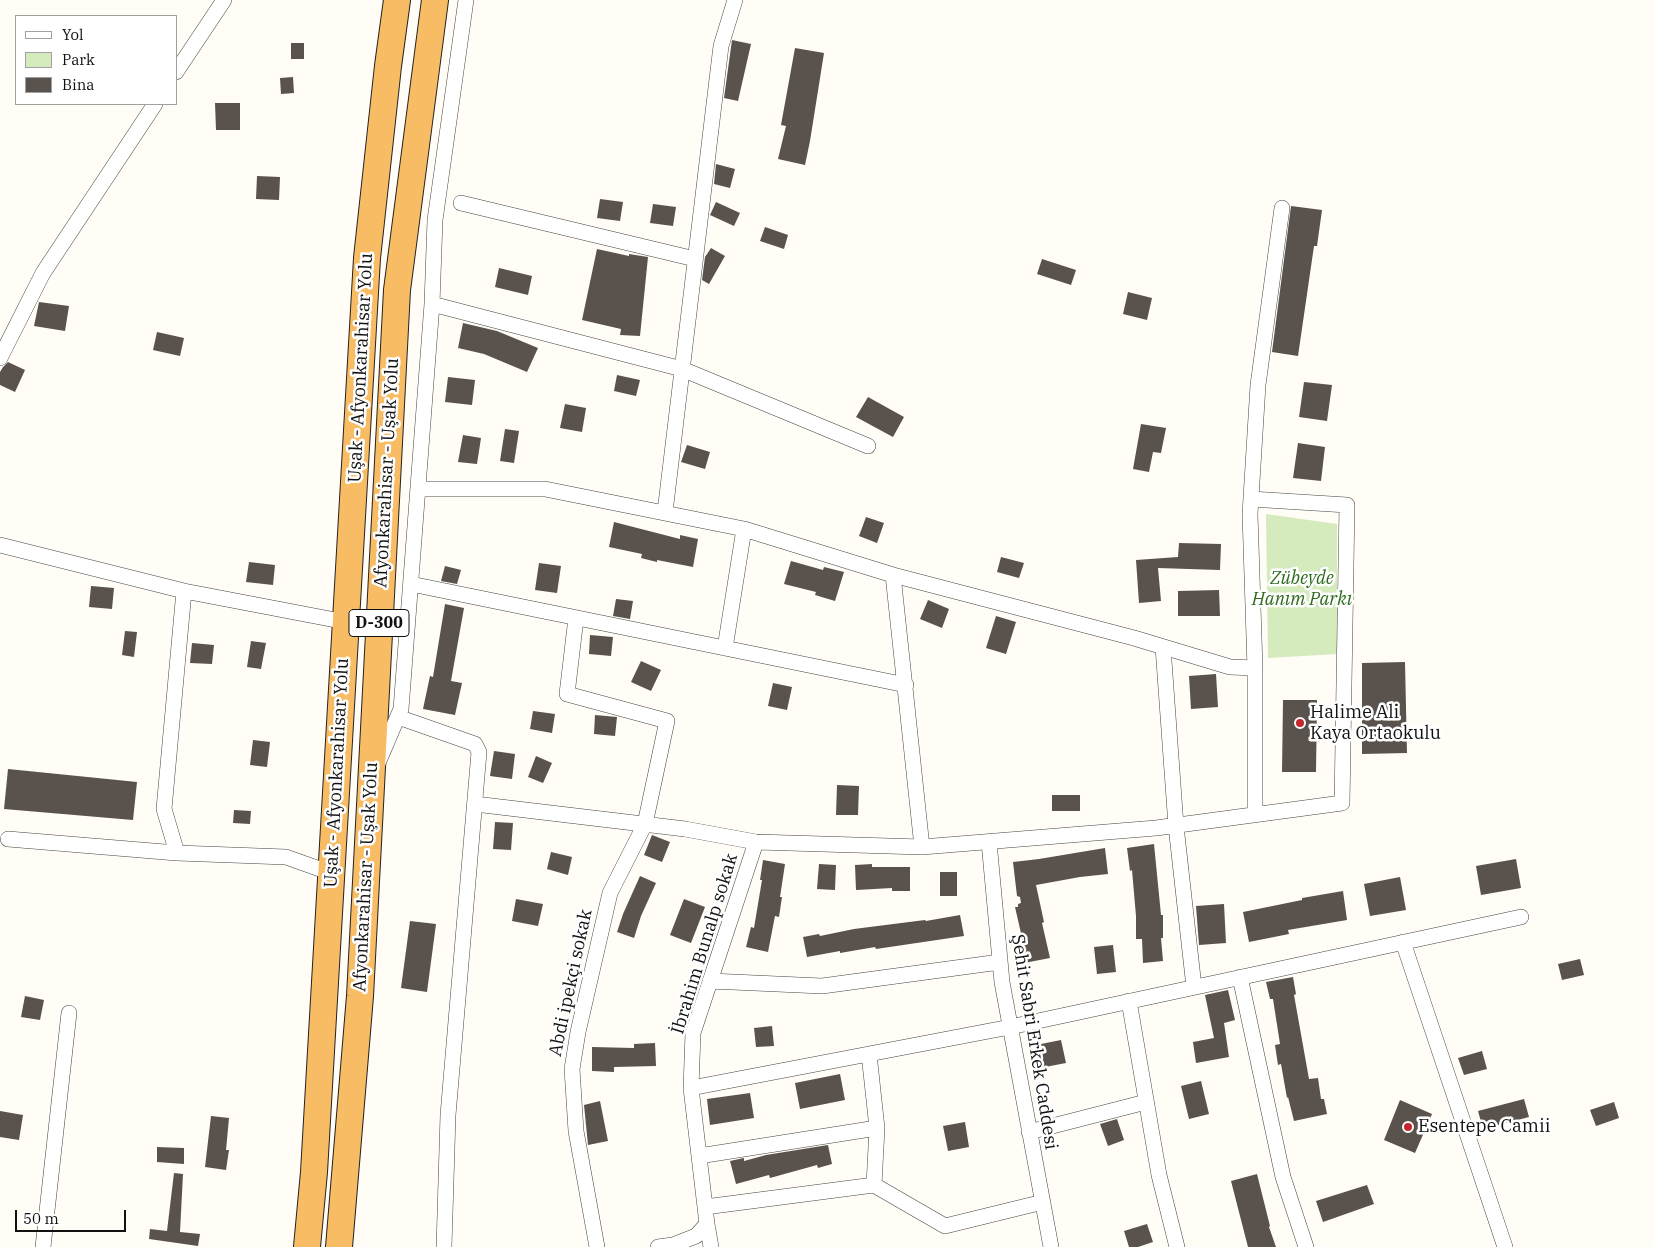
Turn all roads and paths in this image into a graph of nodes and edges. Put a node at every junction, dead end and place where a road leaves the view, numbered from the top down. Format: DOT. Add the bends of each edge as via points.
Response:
graph roads {
  1 [pos="224,0"];
  2 [pos="397,0"];
  3 [pos="435,0"];
  4 [pos="466,0"];
  5 [pos="735,0"];
  6 [pos="178,69"];
  7 [pos="154,105"];
  8 [pos="461,203"];
  9 [pos="1282,208"];
  10 [pos="695,260"];
  11 [pos="432,304"];
  12 [pos="0,358"];
  13 [pos="682,369"];
  14 [pos="868,446"];
  15 [pos="418,489"];
  16 [pos="1250,499"];
  17 [pos="664,512"];
  18 [pos="744,529"];
  19 [pos="0,545"];
  20 [pos="893,575"];
  21 [pos="411,584"];
  22 [pos="184,591"];
  23 [pos="576,618"];
  24 [pos="346,622"];
  25 [pos="1163,647"];
  26 [pos="725,648"];
  27 [pos="1255,668"];
  28 [pos="906,685"];
  29 [pos="398,717"];
  30 [pos="371,781"];
  31 [pos="475,804"];
  32 [pos="1255,815"];
  33 [pos="645,824"];
  34 [pos="1176,826"];
  35 [pos="8,839"];
  36 [pos="756,842"];
  37 [pos="989,842"];
  38 [pos="922,847"];
  39 [pos="177,852"];
  40 [pos="331,873"];
  41 [pos="1521,916"];
  42 [pos="1403,942"];
  43 [pos="1000,962"];
  44 [pos="1240,977"];
  45 [pos="710,982"];
  46 [pos="1194,987"];
  47 [pos="1129,1001"];
  48 [pos="69,1013"];
  49 [pos="1010,1027"];
  50 [pos="869,1054"];
  51 [pos="691,1088"];
  52 [pos="1146,1102"];
  53 [pos="877,1128"];
  54 [pos="1029,1132"];
  55 [pos="699,1156"];
  56 [pos="874,1185"];
  57 [pos="1042,1202"];
  58 [pos="705,1207"];
  59 [pos="707,1224"];
  60 [pos="43,1247"];
  61 [pos="307,1247"];
  62 [pos="339,1247"];
  63 [pos="444,1247"];
  64 [pos="597,1247"];
  65 [pos="658,1247"];
  66 [pos="711,1247"];
  67 [pos="1051,1247"];
  68 [pos="1177,1247"];
  69 [pos="1306,1247"];
  70 [pos="1505,1247"];
  1 -- 6 [label="street"];
  2 -- 24 [label="highway, Uşak - Afyonkarahisar Yolu / D-300" via="367,258"];
  3 -- 30 [label="highway, Afyonkarahisar - Uşak Yolu / D-300" via="397,290"];
  4 -- 11 [label="street" via="435,220"];
  5 -- 10 [label="street" via="721,46"];
  7 -- 12 [label="street" via="43,273"];
  8 -- 10 [label="street"];
  9 -- 16 [label="street" via="1258,385"];
  10 -- 13 [label="street"];
  11 -- 13 [label="street"];
  11 -- 15 [label="street"];
  13 -- 14 [label="street"];
  13 -- 17 [label="street"];
  15 -- 17 [label="street" via="545,489"];
  15 -- 21 [label="street"];
  16 -- 27 [label="street"];
  16 -- 32 [label="street" via="1347,504 1342,802"];
  17 -- 18 [label="street"];
  18 -- 20 [label="street"];
  18 -- 26 [label="street"];
  19 -- 22 [label="street"];
  20 -- 25 [label="street"];
  20 -- 28 [label="street"];
  21 -- 23 [label="street"];
  21 -- 29 [label="street"];
  22 -- 24 [label="street"];
  22 -- 39 [label="street" via="164,808"];
  23 -- 26 [label="street"];
  23 -- 33 [label="street, Abdi ipekçi sokak" via="567,694 667,721"];
  24 -- 40 [label="highway, Uşak - Afyonkarahisar Yolu / D-300"];
  25 -- 27 [label="street" via="1230,667"];
  25 -- 34 [label="street"];
  26 -- 28 [label="street"];
  27 -- 32 [label="street"];
  28 -- 38 [label="street"];
  29 -- 30 [label="street"];
  29 -- 31 [label="street" via="475,744 479,752"];
  30 -- 62 [label="highway, Afyonkarahisar - Uşak Yolu / D-300" via="360,996"];
  31 -- 33 [label="street"];
  31 -- 63 [label="street" via="448,1115"];
  32 -- 34 [label="street"];
  33 -- 36 [label="street"];
  33 -- 64 [label="street, Abdi ipekçi sokak" via="610,893 572,1069 576,1131"];
  34 -- 37 [label="street"];
  34 -- 46 [label="street"];
  35 -- 39 [label="street"];
  36 -- 38 [label="street"];
  36 -- 45 [label="street, İbrahim Bunalp sokak"];
  37 -- 38 [label="street"];
  37 -- 43 [label="street, Şehit Sabri Erkek Caddesi"];
  39 -- 40 [label="street" via="286,857"];
  40 -- 61 [label="highway, Uşak - Afyonkarahisar Yolu / D-300"];
  41 -- 42 [label="street"];
  42 -- 44 [label="street"];
  42 -- 70 [label="street"];
  43 -- 45 [label="street" via="822,986"];
  43 -- 49 [label="street, Şehit Sabri Erkek Caddesi"];
  44 -- 46 [label="street"];
  44 -- 69 [label="street" via="1283,1177"];
  45 -- 51 [label="street, İbrahim Bunalp sokak" via="693,1034"];
  46 -- 47 [label="street"];
  47 -- 49 [label="street"];
  47 -- 52 [label="street"];
  48 -- 60 [label="street"];
  49 -- 50 [label="street"];
  49 -- 54 [label="street, Şehit Sabri Erkek Caddesi"];
  50 -- 51 [label="street"];
  50 -- 53 [label="street"];
  51 -- 55 [label="street, İbrahim Bunalp sokak"];
  52 -- 54 [label="street"];
  52 -- 68 [label="street" via="1159,1175"];
  53 -- 55 [label="street"];
  53 -- 56 [label="street"];
  54 -- 57 [label="street, Şehit Sabri Erkek Caddesi"];
  55 -- 58 [label="street, İbrahim Bunalp sokak"];
  56 -- 57 [label="street" via="945,1226"];
  56 -- 58 [label="street"];
  57 -- 67 [label="street, Şehit Sabri Erkek Caddesi"];
  58 -- 59 [label="street, İbrahim Bunalp sokak"];
  59 -- 65 [label="street" via="696,1236"];
  59 -- 66 [label="street, İbrahim Bunalp sokak"];
}
